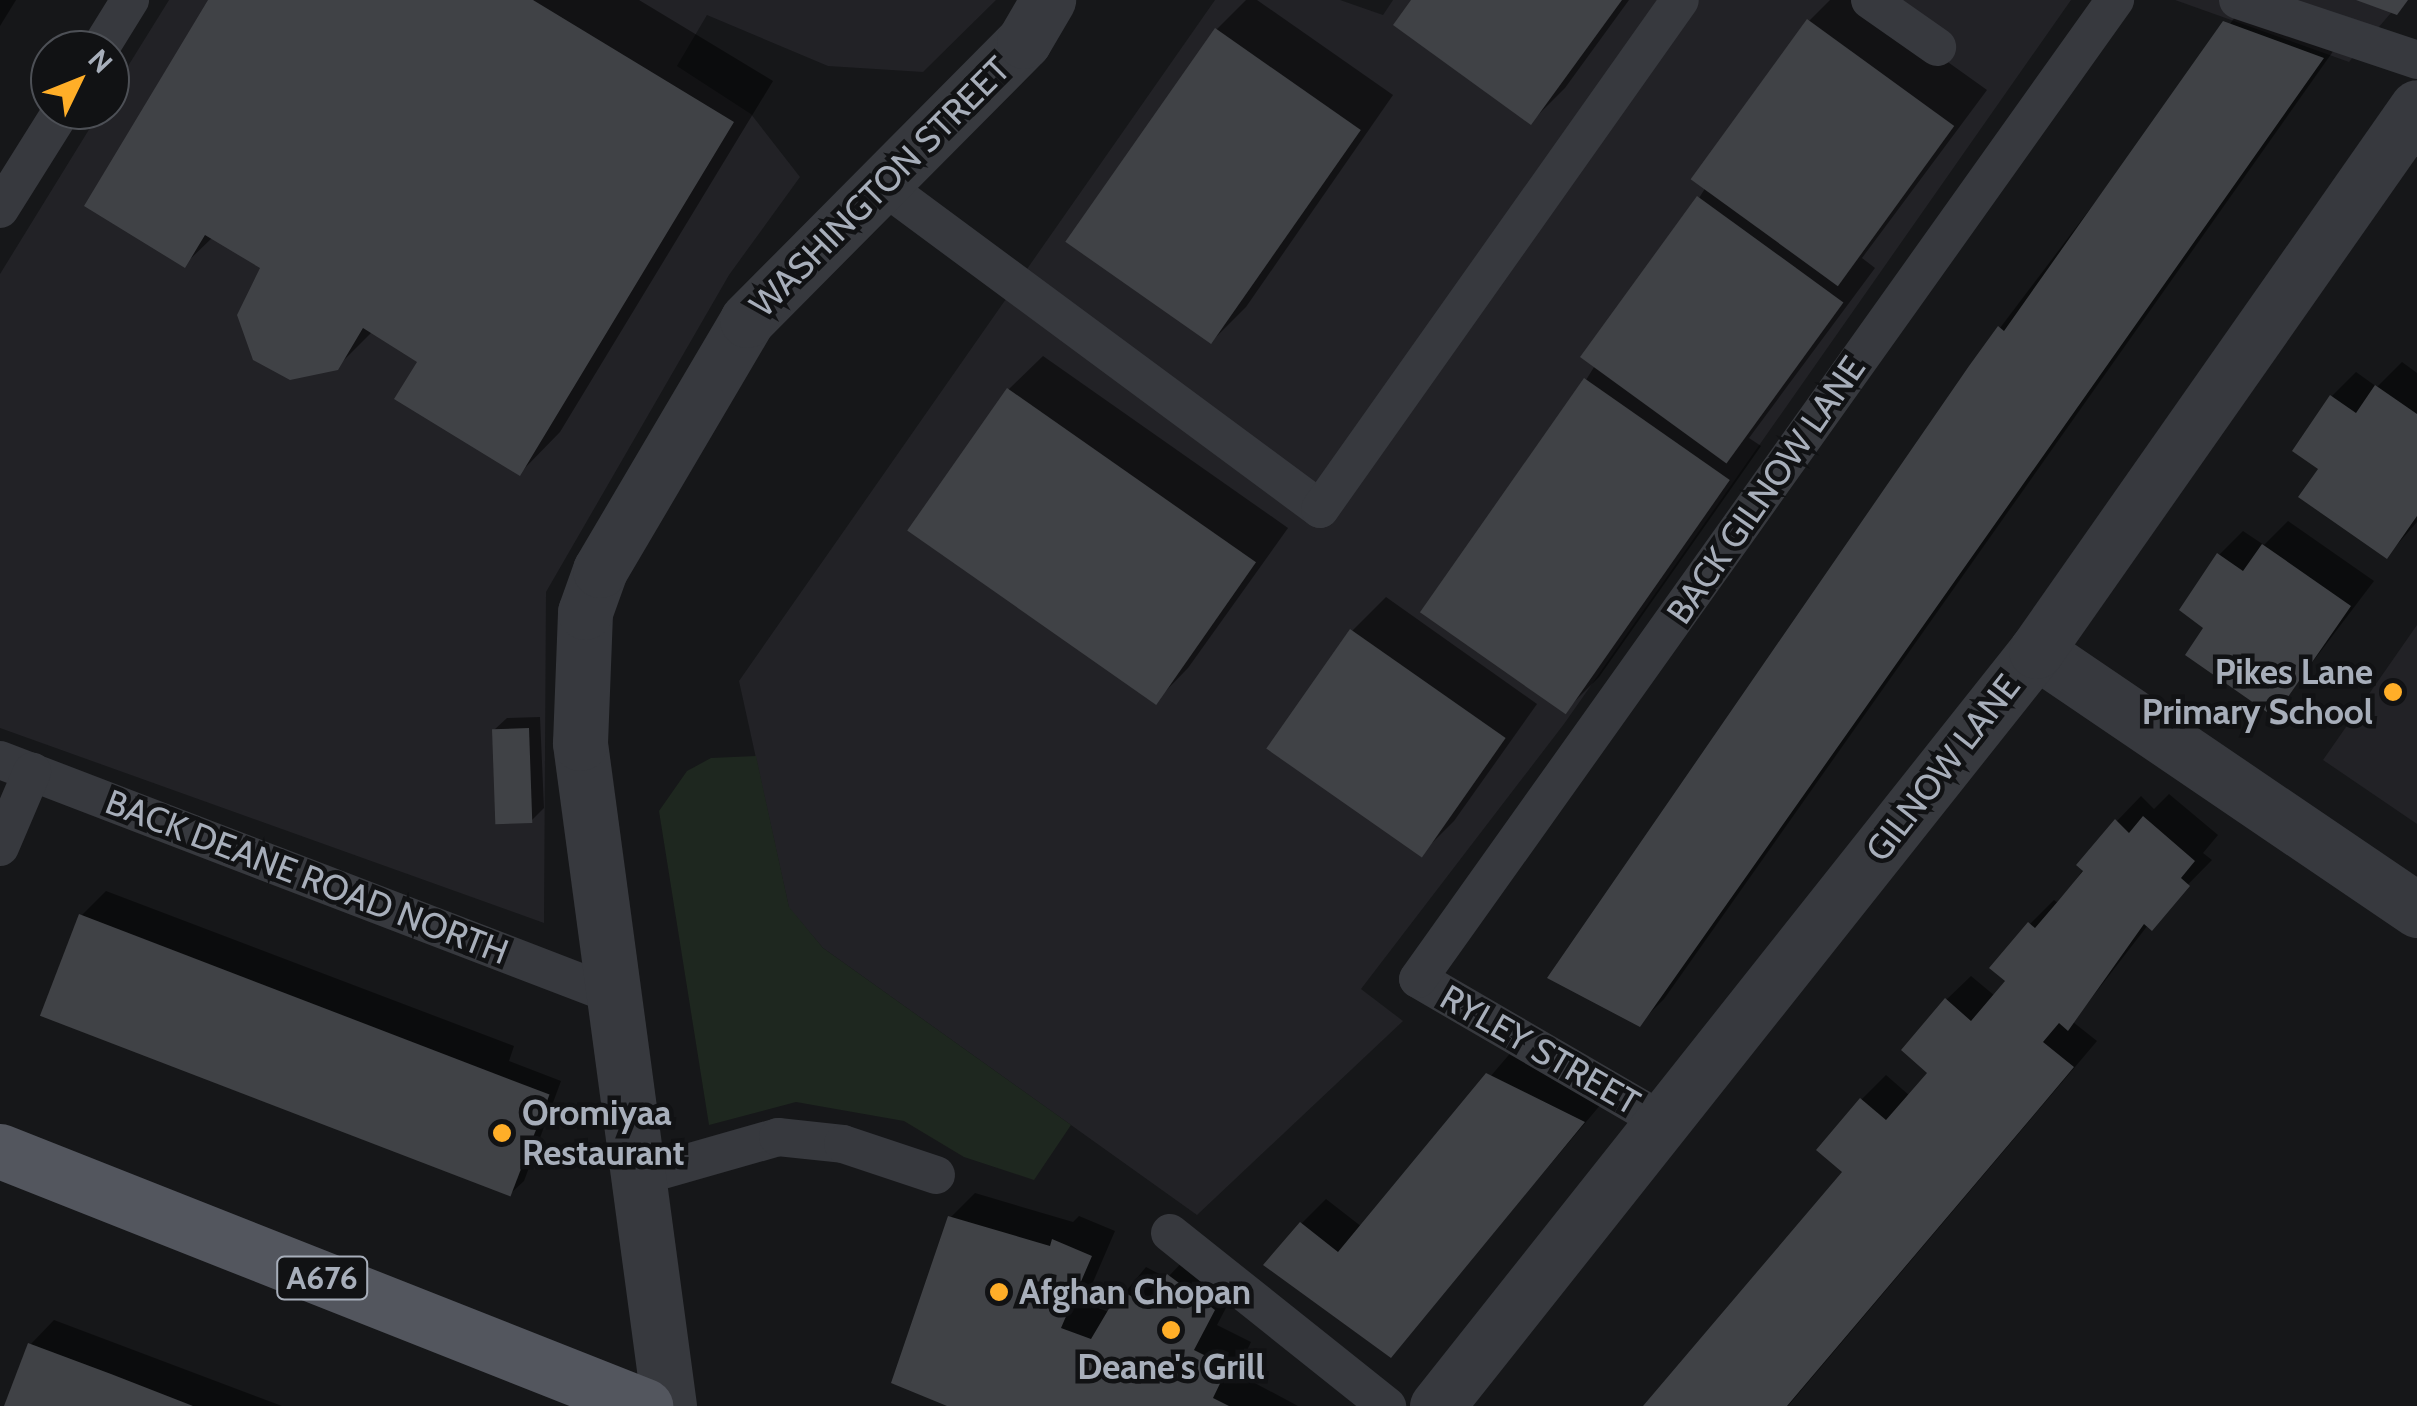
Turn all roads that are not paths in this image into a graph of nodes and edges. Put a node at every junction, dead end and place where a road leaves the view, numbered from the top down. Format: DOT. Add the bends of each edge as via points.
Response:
graph roads {
  1 [pos="130,0"];
  2 [pos="1048,0"];
  3 [pos="1680,0"];
  4 [pos="1870,0"];
  5 [pos="2115,0"];
  6 [pos="2238,0"];
  7 [pos="111,30"];
  8 [pos="1937,47"];
  9 [pos="2417,60"];
  10 [pos="2417,107"];
  11 [pos="49,130"];
  12 [pos="881,184"];
  13 [pos="0,209"];
  14 [pos="2036,651"];
  15 [pos="16,766"];
  16 [pos="0,847"];
  17 [pos="2417,910"];
  18 [pos="1418,979"];
  19 [pos="613,995"];
  20 [pos="1662,1121"];
  21 [pos="2,1158"];
  22 [pos="936,1174"];
  23 [pos="638,1178"];
  24 [pos="1170,1233"];
  25 [pos="645,1406"];
  26 [pos="669,1406"];
  27 [pos="1387,1406"];
  28 [pos="1437,1406"];
  1 -- 7 [label="lane"];
  2 -- 12 [label="street, WASHINGTON STREET" via="1024,40"];
  3 -- 12 [label="lane" via="1320,509"];
  4 -- 8 [label="lane"];
  5 -- 18 [label="lane, BACK GILNOW LANE"];
  6 -- 9 [label="lane"];
  10 -- 14 [label="street, GILNOW LANE"];
  11 -- 13 [label="lane"];
  12 -- 19 [label="street, WASHINGTON STREET" via="746,320 600,570 586,612 580,744"];
  14 -- 17 [label="street"];
  14 -- 20 [label="street, GILNOW LANE"];
  15 -- 16 [label="lane"];
  15 -- 19 [label="lane, BACK DEANE ROAD NORTH"];
  18 -- 20 [label="lane, RYLEY STREET"];
  19 -- 23 [label="street, WASHINGTON STREET"];
  20 -- 28 [label="street, GILNOW LANE"];
  21 -- 25 [label="main road, A676"];
  22 -- 23 [label="lane" via="843,1144 778,1137"];
  23 -- 26 [label="street, WASHINGTON STREET"];
  24 -- 27 [label="lane"];
}
